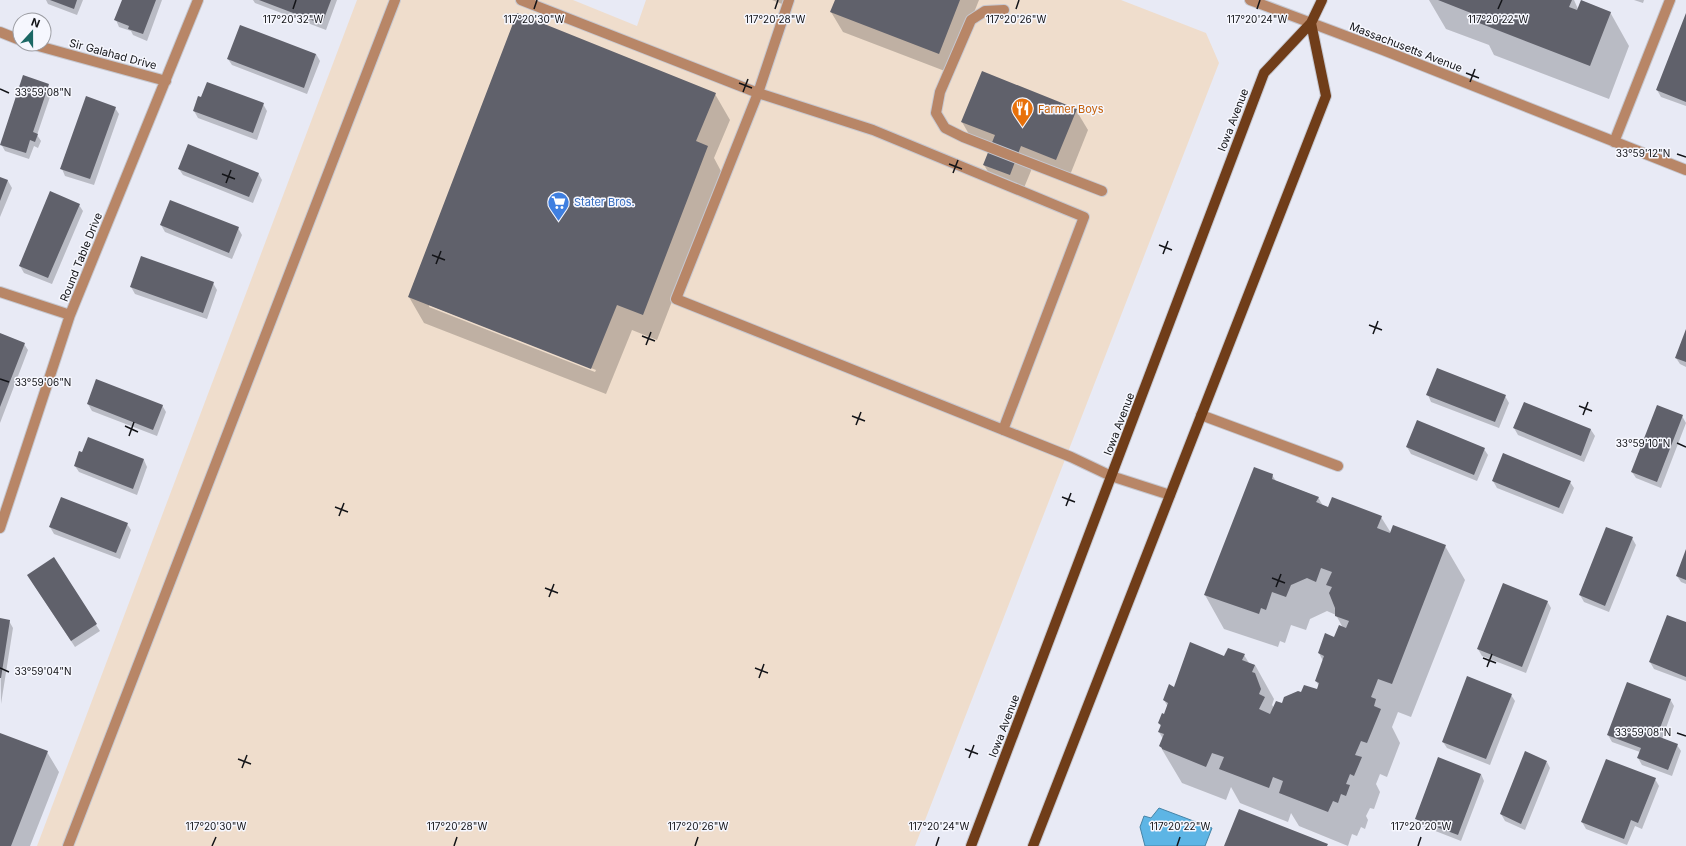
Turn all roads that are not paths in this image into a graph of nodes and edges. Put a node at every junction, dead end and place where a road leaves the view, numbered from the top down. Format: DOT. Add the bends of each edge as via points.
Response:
graph roads {
  1 [pos="198,0"];
  2 [pos="395,0"];
  3 [pos="521,0"];
  4 [pos="789,0"];
  5 [pos="1250,0"];
  6 [pos="1322,0"];
  7 [pos="1670,0"];
  8 [pos="1004,10"];
  9 [pos="1311,23"];
  10 [pos="0,32"];
  11 [pos="12,37"];
  12 [pos="52,50"];
  13 [pos="166,80"];
  14 [pos="758,93"];
  15 [pos="1614,142"];
  16 [pos="1686,170"];
  17 [pos="1102,191"];
  18 [pos="0,292"];
  19 [pos="70,315"];
  20 [pos="1201,414"];
  21 [pos="1003,430"];
  22 [pos="1338,466"];
  23 [pos="1111,476"];
  24 [pos="1170,495"];
  25 [pos="0,528"];
  26 [pos="68,846"];
  27 [pos="971,846"];
  28 [pos="1033,846"];
  1 -- 13 [label="street, Round Table Drive"];
  2 -- 26 [label="street"];
  3 -- 14 [label="street"];
  4 -- 14 [label="street"];
  5 -- 9 [label="street, Massachusetts Avenue"];
  6 -- 9 [label="main road, Iowa Avenue"];
  7 -- 15 [label="street"];
  8 -- 17 [label="street" via="985,11 971,20 940,92 936,113 945,128 963,137"];
  9 -- 15 [label="street, Massachusetts Avenue"];
  9 -- 20 [label="main road" via="1326,96"];
  9 -- 23 [label="main road, Iowa Avenue" via="1264,73"];
  10 -- 11 [label="street"];
  12 -- 13 [label="street, Sir Galahad Drive"];
  13 -- 19 [label="street, Round Table Drive"];
  14 -- 21 [label="street" via="676,299"];
  14 -- 21 [label="street" via="873,130 1084,217"];
  15 -- 16 [label="street, Massachusetts Avenue"];
  18 -- 19 [label="street"];
  19 -- 25 [label="street, Round Table Drive"];
  20 -- 22 [label="street"];
  20 -- 24 [label="main road"];
  21 -- 23 [label="street"];
  23 -- 24 [label="street"];
  23 -- 27 [label="main road, Iowa Avenue"];
  24 -- 28 [label="main road"];
}
